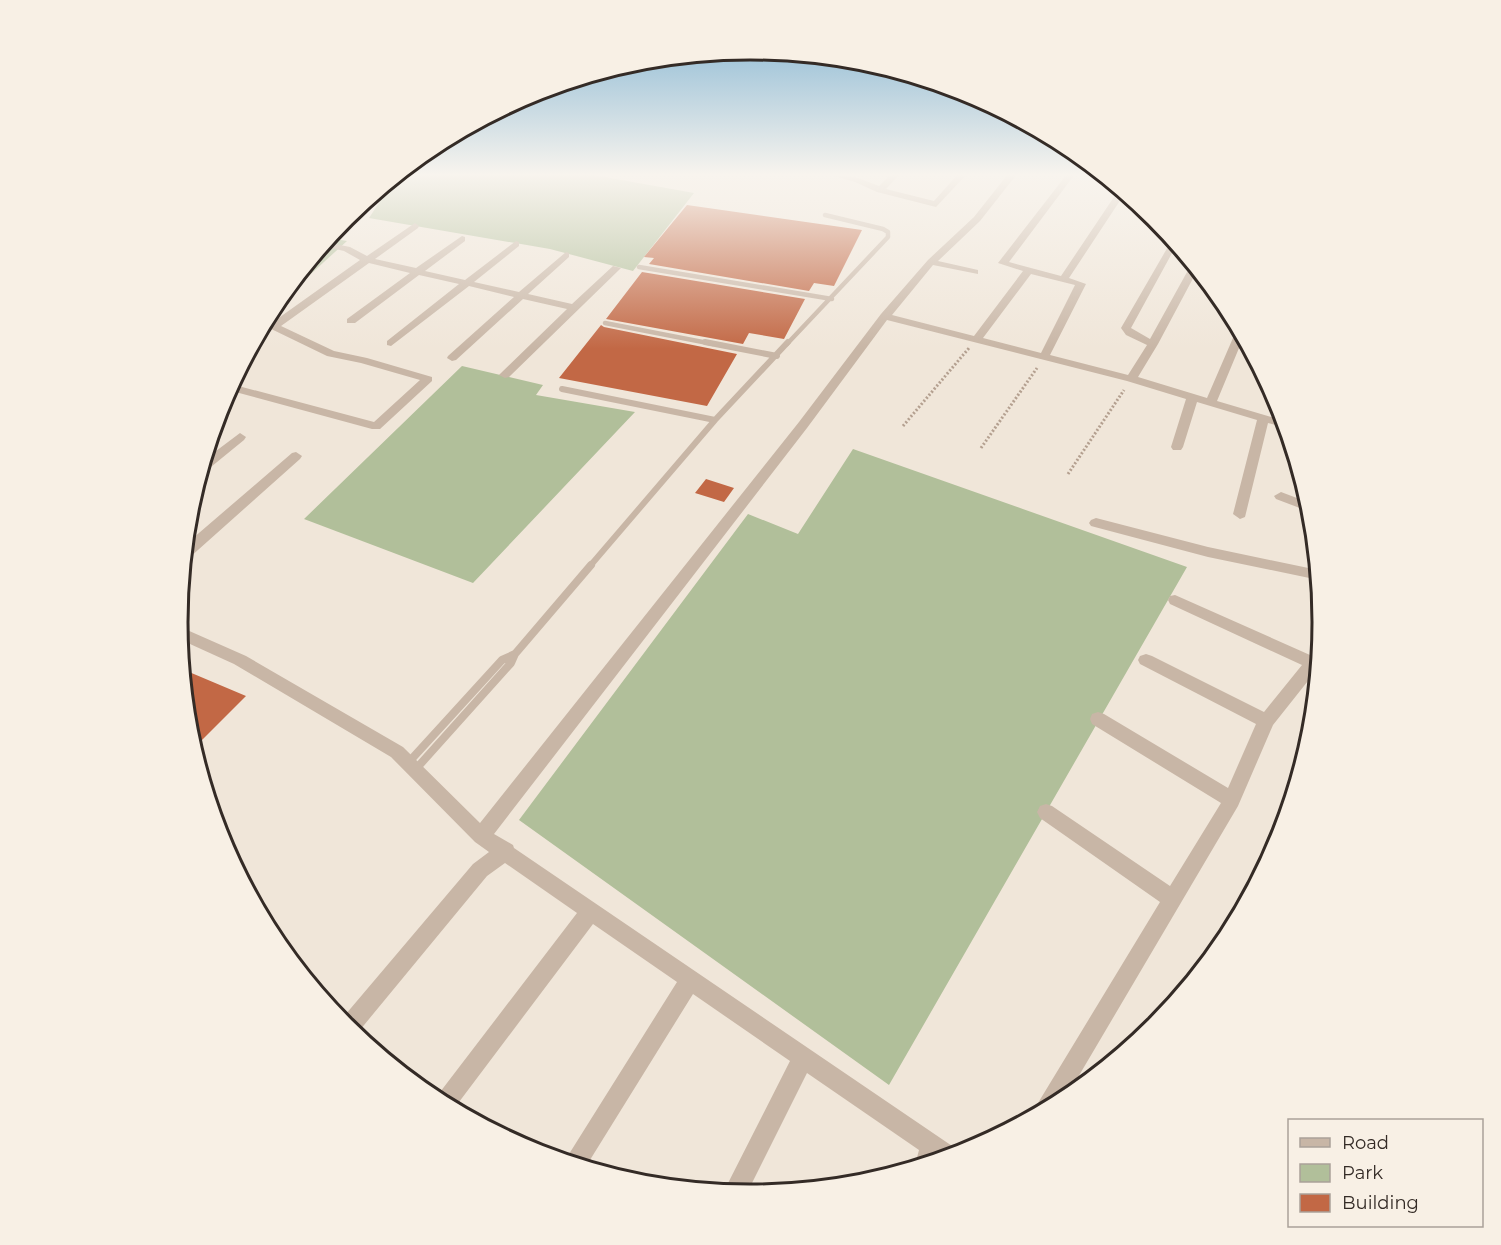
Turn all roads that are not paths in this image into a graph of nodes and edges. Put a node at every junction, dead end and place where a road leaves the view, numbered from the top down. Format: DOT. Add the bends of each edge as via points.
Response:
graph roads {
  1 [pos="407,232"];
  2 [pos="887,232"];
  3 [pos="963,232"];
  4 [pos="1027,232"];
  5 [pos="1095,232"];
  6 [pos="462,239"];
  7 [pos="516,244"];
  8 [pos="333,246"];
  9 [pos="1170,248"];
  10 [pos="566,255"];
  11 [pos="367,260"];
  12 [pos="931,262"];
  13 [pos="639,267"];
  14 [pos="616,268"];
  15 [pos="1029,270"];
  16 [pos="420,271"];
  17 [pos="975,272"];
  18 [pos="1191,273"];
  19 [pos="1063,279"];
  20 [pos="467,282"];
  21 [pos="520,294"];
  22 [pos="832,299"];
  23 [pos="575,308"];
  24 [pos="885,316"];
  25 [pos="278,317"];
  26 [pos="351,321"];
  27 [pos="605,323"];
  28 [pos="273,326"];
  29 [pos="977,339"];
  30 [pos="1237,340"];
  31 [pos="391,343"];
  32 [pos="1153,344"];
  33 [pos="777,356"];
  34 [pos="1044,357"];
  35 [pos="452,358"];
  36 [pos="506,375"];
  37 [pos="1131,379"];
  38 [pos="239,389"];
  39 [pos="562,389"];
  40 [pos="1192,398"];
  41 [pos="1210,404"];
  42 [pos="1263,418"];
  43 [pos="715,420"];
  44 [pos="1275,422"];
  45 [pos="240,437"];
  46 [pos="1177,447"];
  47 [pos="296,456"];
  48 [pos="213,459"];
  49 [pos="1281,496"];
  50 [pos="1300,504"];
  51 [pos="1239,514"];
  52 [pos="1096,523"];
  53 [pos="194,546"];
  54 [pos="1311,573"];
  55 [pos="1175,600"];
  56 [pos="188,637"];
  57 [pos="1312,653"];
  58 [pos="1146,660"];
  59 [pos="1312,662"];
  60 [pos="1098,719"];
  61 [pos="1266,721"];
  62 [pos="411,766"];
  63 [pos="1232,800"];
  64 [pos="1046,812"];
  65 [pos="481,836"];
  66 [pos="506,851"];
  67 [pos="1173,900"];
  68 [pos="591,910"];
  69 [pos="691,979"];
  70 [pos="354,1021"];
  71 [pos="804,1057"];
  72 [pos="1056,1095"];
  73 [pos="449,1097"];
  74 [pos="933,1154"];
  75 [pos="579,1158"];
  76 [pos="739,1185"];
  1 -- 11 [label="street"];
  2 -- 22 [label="lane"];
  3 -- 12 [label="street"];
  4 -- 15 [label="street" via="1003,263"];
  5 -- 19 [label="street"];
  6 -- 16 [label="street"];
  7 -- 20 [label="street"];
  8 -- 11 [label="street"];
  9 -- 32 [label="street" via="1126,328"];
  10 -- 21 [label="street"];
  11 -- 16 [label="street"];
  11 -- 25 [label="street"];
  12 -- 17 [label="street"];
  12 -- 24 [label="street"];
  13 -- 22 [label="lane"];
  14 -- 23 [label="street"];
  15 -- 19 [label="street"];
  15 -- 29 [label="street"];
  16 -- 20 [label="street"];
  16 -- 26 [label="street"];
  18 -- 32 [label="street"];
  19 -- 34 [label="street" via="1081,284"];
  20 -- 21 [label="street"];
  20 -- 31 [label="street"];
  21 -- 23 [label="street"];
  21 -- 35 [label="street"];
  22 -- 33 [label="lane"];
  23 -- 36 [label="street"];
  24 -- 29 [label="street"];
  24 -- 65 [label="street"];
  27 -- 33 [label="lane"];
  28 -- 38 [label="street" via="331,354 428,379 376,426"];
  29 -- 34 [label="street"];
  30 -- 41 [label="street"];
  32 -- 37 [label="street"];
  33 -- 43 [label="lane"];
  34 -- 37 [label="street"];
  37 -- 40 [label="street"];
  39 -- 43 [label="lane"];
  40 -- 41 [label="street"];
  40 -- 46 [label="street"];
  41 -- 42 [label="street"];
  42 -- 44 [label="street"];
  42 -- 51 [label="street"];
  43 -- 62 [label="lane" via="511,663"];
  45 -- 48 [label="street"];
  47 -- 53 [label="street"];
  49 -- 50 [label="street"];
  52 -- 54 [label="street"];
  55 -- 57 [label="street"];
  56 -- 62 [label="street" via="240,660 397,752"];
  58 -- 61 [label="street"];
  59 -- 61 [label="street"];
  60 -- 63 [label="street"];
  61 -- 63 [label="street"];
  62 -- 65 [label="street"];
  63 -- 67 [label="street"];
  64 -- 67 [label="street"];
  65 -- 66 [label="street"];
  66 -- 68 [label="street"];
  66 -- 70 [label="street" via="480,870"];
  67 -- 72 [label="street"];
  68 -- 69 [label="street"];
  68 -- 73 [label="street"];
  69 -- 71 [label="street"];
  69 -- 75 [label="street"];
  71 -- 74 [label="street"];
  71 -- 76 [label="street"];
}
